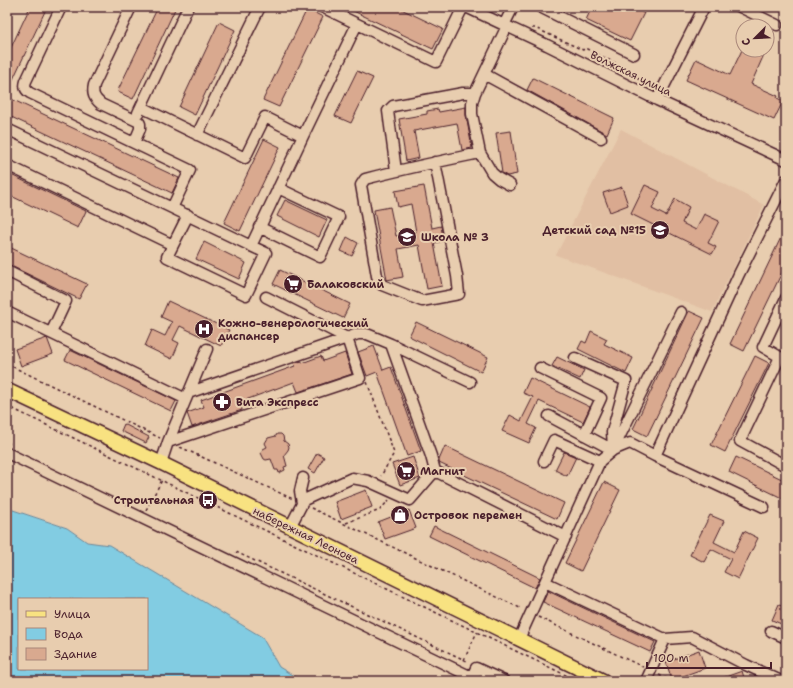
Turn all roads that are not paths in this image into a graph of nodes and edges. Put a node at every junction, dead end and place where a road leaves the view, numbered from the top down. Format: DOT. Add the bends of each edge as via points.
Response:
graph roads {
  1 [pos="61,7"];
  2 [pos="131,7"];
  3 [pos="188,7"];
  4 [pos="260,7"];
  5 [pos="322,7"];
  6 [pos="462,7"];
  7 [pos="466,7"];
  8 [pos="513,7"];
  9 [pos="540,7"];
  10 [pos="704,7"];
  11 [pos="740,7"];
  12 [pos="357,24"];
  13 [pos="777,25"];
  14 [pos="506,26"];
  15 [pos="634,54"];
  16 [pos="484,74"];
  17 [pos="474,93"];
  18 [pos="657,100"];
  19 [pos="141,107"];
  20 [pos="135,120"];
  21 [pos="7,129"];
  22 [pos="197,134"];
  23 [pos="303,136"];
  24 [pos="601,138"];
  25 [pos="134,143"];
  26 [pos="480,152"];
  27 [pos="786,160"];
  28 [pos="435,162"];
  29 [pos="7,165"];
  30 [pos="396,171"];
  31 [pos="786,180"];
  32 [pos="510,185"];
  33 [pos="278,188"];
  34 [pos="172,208"];
  35 [pos="188,215"];
  36 [pos="259,227"];
  37 [pos="173,245"];
  38 [pos="250,246"];
  39 [pos="7,271"];
  40 [pos="266,297"];
  41 [pos="786,298"];
  42 [pos="7,312"];
  43 [pos="681,312"];
  44 [pos="51,333"];
  45 [pos="347,338"];
  46 [pos="391,344"];
  47 [pos="207,349"];
  48 [pos="575,358"];
  49 [pos="540,368"];
  50 [pos="470,382"];
  51 [pos="7,390"];
  52 [pos="187,396"];
  53 [pos="549,416"];
  54 [pos="584,435"];
  55 [pos="168,442"];
  56 [pos="613,450"];
  57 [pos="7,453"];
  58 [pos="655,456"];
  59 [pos="544,461"];
  60 [pos="600,461"];
  61 [pos="162,464"];
  62 [pos="786,466"];
  63 [pos="435,471"];
  64 [pos="303,478"];
  65 [pos="302,503"];
  66 [pos="764,507"];
  67 [pos="290,527"];
  68 [pos="566,537"];
  69 [pos="545,582"];
  70 [pos="771,631"];
  71 [pos="786,638"];
  72 [pos="519,639"];
  73 [pos="665,639"];
  74 [pos="476,679"];
  75 [pos="504,681"];
  76 [pos="604,681"];
  77 [pos="646,681"];
  78 [pos="781,681"];
  1 -- 25 [label="street" via="24,85 26,90"];
  2 -- 20 [label="street" via="93,91 101,104"];
  3 -- 19 [label="street"];
  4 -- 22 [label="street"];
  5 -- 12 [label="street"];
  6 -- 12 [label="street" via="436,62"];
  7 -- 14 [label="street, Волжская улица"];
  8 -- 14 [label="street"];
  9 -- 15 [label="street"];
  10 -- 18 [label="street"];
  11 -- 13 [label="street"];
  12 -- 23 [label="street"];
  14 -- 16 [label="street"];
  14 -- 18 [label="street, Волжская улица"];
  16 -- 17 [label="street"];
  16 -- 24 [label="street"];
  17 -- 26 [label="street" via="472,114"];
  17 -- 30 [label="street" via="392,106 388,111"];
  18 -- 27 [label="street, Волжская улица"];
  19 -- 20 [label="street"];
  19 -- 22 [label="street"];
  20 -- 25 [label="street" via="141,126"];
  21 -- 34 [label="street"];
  22 -- 23 [label="street" via="245,158 265,117"];
  23 -- 33 [label="street"];
  25 -- 34 [label="street" via="190,170"];
  26 -- 28 [label="street"];
  26 -- 32 [label="street" via="492,173"];
  28 -- 30 [label="street"];
  28 -- 30 [label="street" via="459,294 422,301 382,285 377,276 361,185 365,179"];
  29 -- 37 [label="street"];
  31 -- 58 [label="street" via="738,274"];
  33 -- 36 [label="street"];
  33 -- 36 [label="street" via="339,218 333,231 320,257"];
  34 -- 35 [label="street"];
  35 -- 37 [label="street"];
  35 -- 38 [label="street"];
  36 -- 38 [label="street"];
  37 -- 38 [label="street" via="167,257 246,295 266,253"];
  39 -- 44 [label="street" via="66,301"];
  40 -- 45 [label="street"];
  41 -- 62 [label="street" via="763,347 780,357 740,442"];
  42 -- 44 [label="street"];
  43 -- 56 [label="street"];
  44 -- 52 [label="street"];
  45 -- 46 [label="street" via="366,334"];
  45 -- 52 [label="street"];
  45 -- 55 [label="street" via="360,378"];
  46 -- 50 [label="street"];
  46 -- 63 [label="street"];
  47 -- 52 [label="street"];
  48 -- 56 [label="street" via="626,381 612,432"];
  49 -- 54 [label="street" via="601,398"];
  51 -- 61 [label="main road, набережная Леонова"];
  52 -- 55 [label="street"];
  53 -- 54 [label="street"];
  54 -- 56 [label="street"];
  55 -- 61 [label="street"];
  56 -- 58 [label="street" via="630,443"];
  56 -- 60 [label="street"];
  57 -- 74 [label="street"];
  58 -- 66 [label="street"];
  59 -- 60 [label="street" via="554,440"];
  60 -- 68 [label="street"];
  61 -- 67 [label="main road, набережная Леонова"];
  63 -- 65 [label="street" via="410,500 376,484 352,478"];
  63 -- 68 [label="street"];
  64 -- 65 [label="street" via="300,491"];
  65 -- 67 [label="street"];
  67 -- 72 [label="main road, набережная Леонова"];
  68 -- 69 [label="street"];
  69 -- 72 [label="street"];
  69 -- 73 [label="street"];
  70 -- 71 [label="street"];
  72 -- 76 [label="main road, набережная Леонова"];
  73 -- 77 [label="street"];
  73 -- 78 [label="street" via="692,637"];
  74 -- 75 [label="street" via="476,668"];
}
